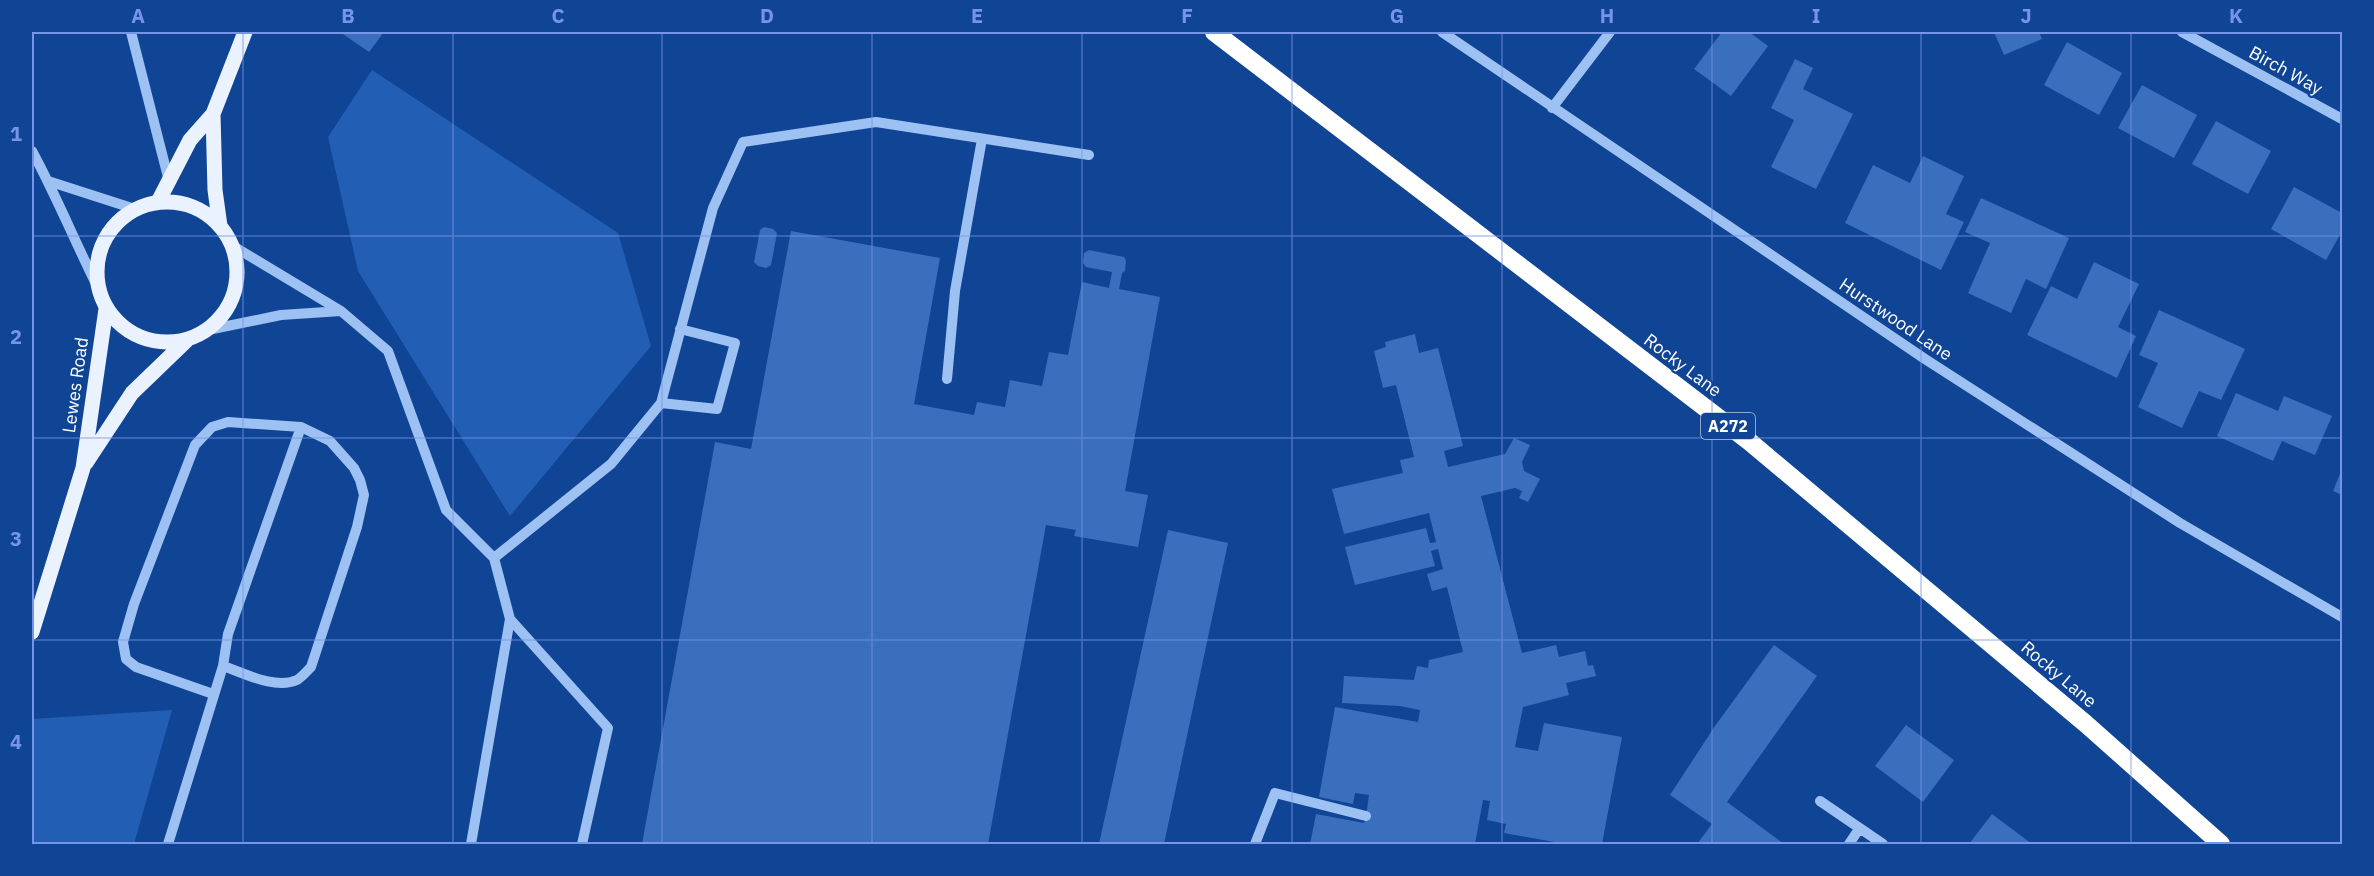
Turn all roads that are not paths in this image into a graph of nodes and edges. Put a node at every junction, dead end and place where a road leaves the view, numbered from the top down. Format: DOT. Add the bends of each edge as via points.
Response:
graph roads {
  1 [pos="131,32"];
  2 [pos="245,32"];
  3 [pos="1214,32"];
  4 [pos="1442,32"];
  5 [pos="1610,32"];
  6 [pos="2182,32"];
  7 [pos="1552,108"];
  8 [pos="213,114"];
  9 [pos="2343,119"];
  10 [pos="982,139"];
  11 [pos="32,151"];
  12 [pos="1089,154"];
  13 [pos="48,181"];
  14 [pos="169,181"];
  15 [pos="158,202"];
  16 [pos="135,209"];
  17 [pos="220,226"];
  18 [pos="233,246"];
  19 [pos="98,288"];
  20 [pos="106,309"];
  21 [pos="341,311"];
  22 [pos="680,329"];
  23 [pos="208,330"];
  24 [pos="187,340"];
  25 [pos="947,380"];
  26 [pos="661,403"];
  27 [pos="301,427"];
  28 [pos="83,468"];
  29 [pos="494,558"];
  30 [pos="2343,617"];
  31 [pos="510,619"];
  32 [pos="32,632"];
  33 [pos="223,666"];
  34 [pos="213,694"];
  35 [pos="1820,801"];
  36 [pos="1366,816"];
  37 [pos="1859,829"];
  38 [pos="168,844"];
  39 [pos="471,844"];
  40 [pos="582,844"];
  41 [pos="1255,844"];
  42 [pos="1850,844"];
  43 [pos="1882,844"];
  44 [pos="2221,844"];
  1 -- 14 [label="street"];
  2 -- 8 [label="main road"];
  3 -- 44 [label="highway, Rocky Lane / A272" via="1750,442 2086,724"];
  4 -- 7 [label="street, Hurstwood Lane"];
  5 -- 7 [label="street"];
  6 -- 9 [label="street, Birch Way"];
  7 -- 30 [label="street, Hurstwood Lane" via="1976,392 2180,523"];
  8 -- 14 [label="main road" via="190,140"];
  8 -- 17 [label="main road"];
  10 -- 12 [label="street"];
  10 -- 22 [label="street" via="876,122 743,142 713,208"];
  10 -- 25 [label="street" via="956,291"];
  11 -- 13 [label="street"];
  13 -- 16 [label="street"];
  13 -- 19 [label="street"];
  14 -- 15 [label="main road"];
  15 -- 16 [label="main road"];
  15 -- 17 [label="main road" via="181,203 202,211"];
  16 -- 19 [label="main road" via="116,223 103,242 96,264"];
  17 -- 18 [label="main road"];
  18 -- 21 [label="street"];
  18 -- 23 [label="main road" via="238,269 234,292 225,313"];
  19 -- 20 [label="main road"];
  20 -- 24 [label="main road" via="121,327 141,339 164,343"];
  20 -- 28 [label="main road, Lewes Road"];
  21 -- 23 [label="street" via="281,315"];
  21 -- 29 [label="street" via="388,351 446,510"];
  22 -- 26 [label="street"];
  22 -- 26 [label="street" via="735,343 717,409"];
  23 -- 24 [label="main road"];
  24 -- 28 [label="main road, Lewes Road" via="132,393"];
  26 -- 29 [label="street" via="610,464"];
  27 -- 33 [label="street" via="228,634"];
  27 -- 33 [label="street" via="330,441 354,468 364,495 357,527 311,667 299,679 286,683"];
  27 -- 34 [label="street" via="228,422 212,427 195,446 134,604 123,642 126,659 136,667"];
  28 -- 32 [label="main road, Lewes Road"];
  29 -- 31 [label="street"];
  31 -- 39 [label="street"];
  31 -- 40 [label="street" via="608,728"];
  33 -- 34 [label="street"];
  34 -- 38 [label="street"];
  35 -- 37 [label="street"];
  36 -- 41 [label="street" via="1275,793"];
  37 -- 42 [label="street"];
  37 -- 43 [label="street"];
}
